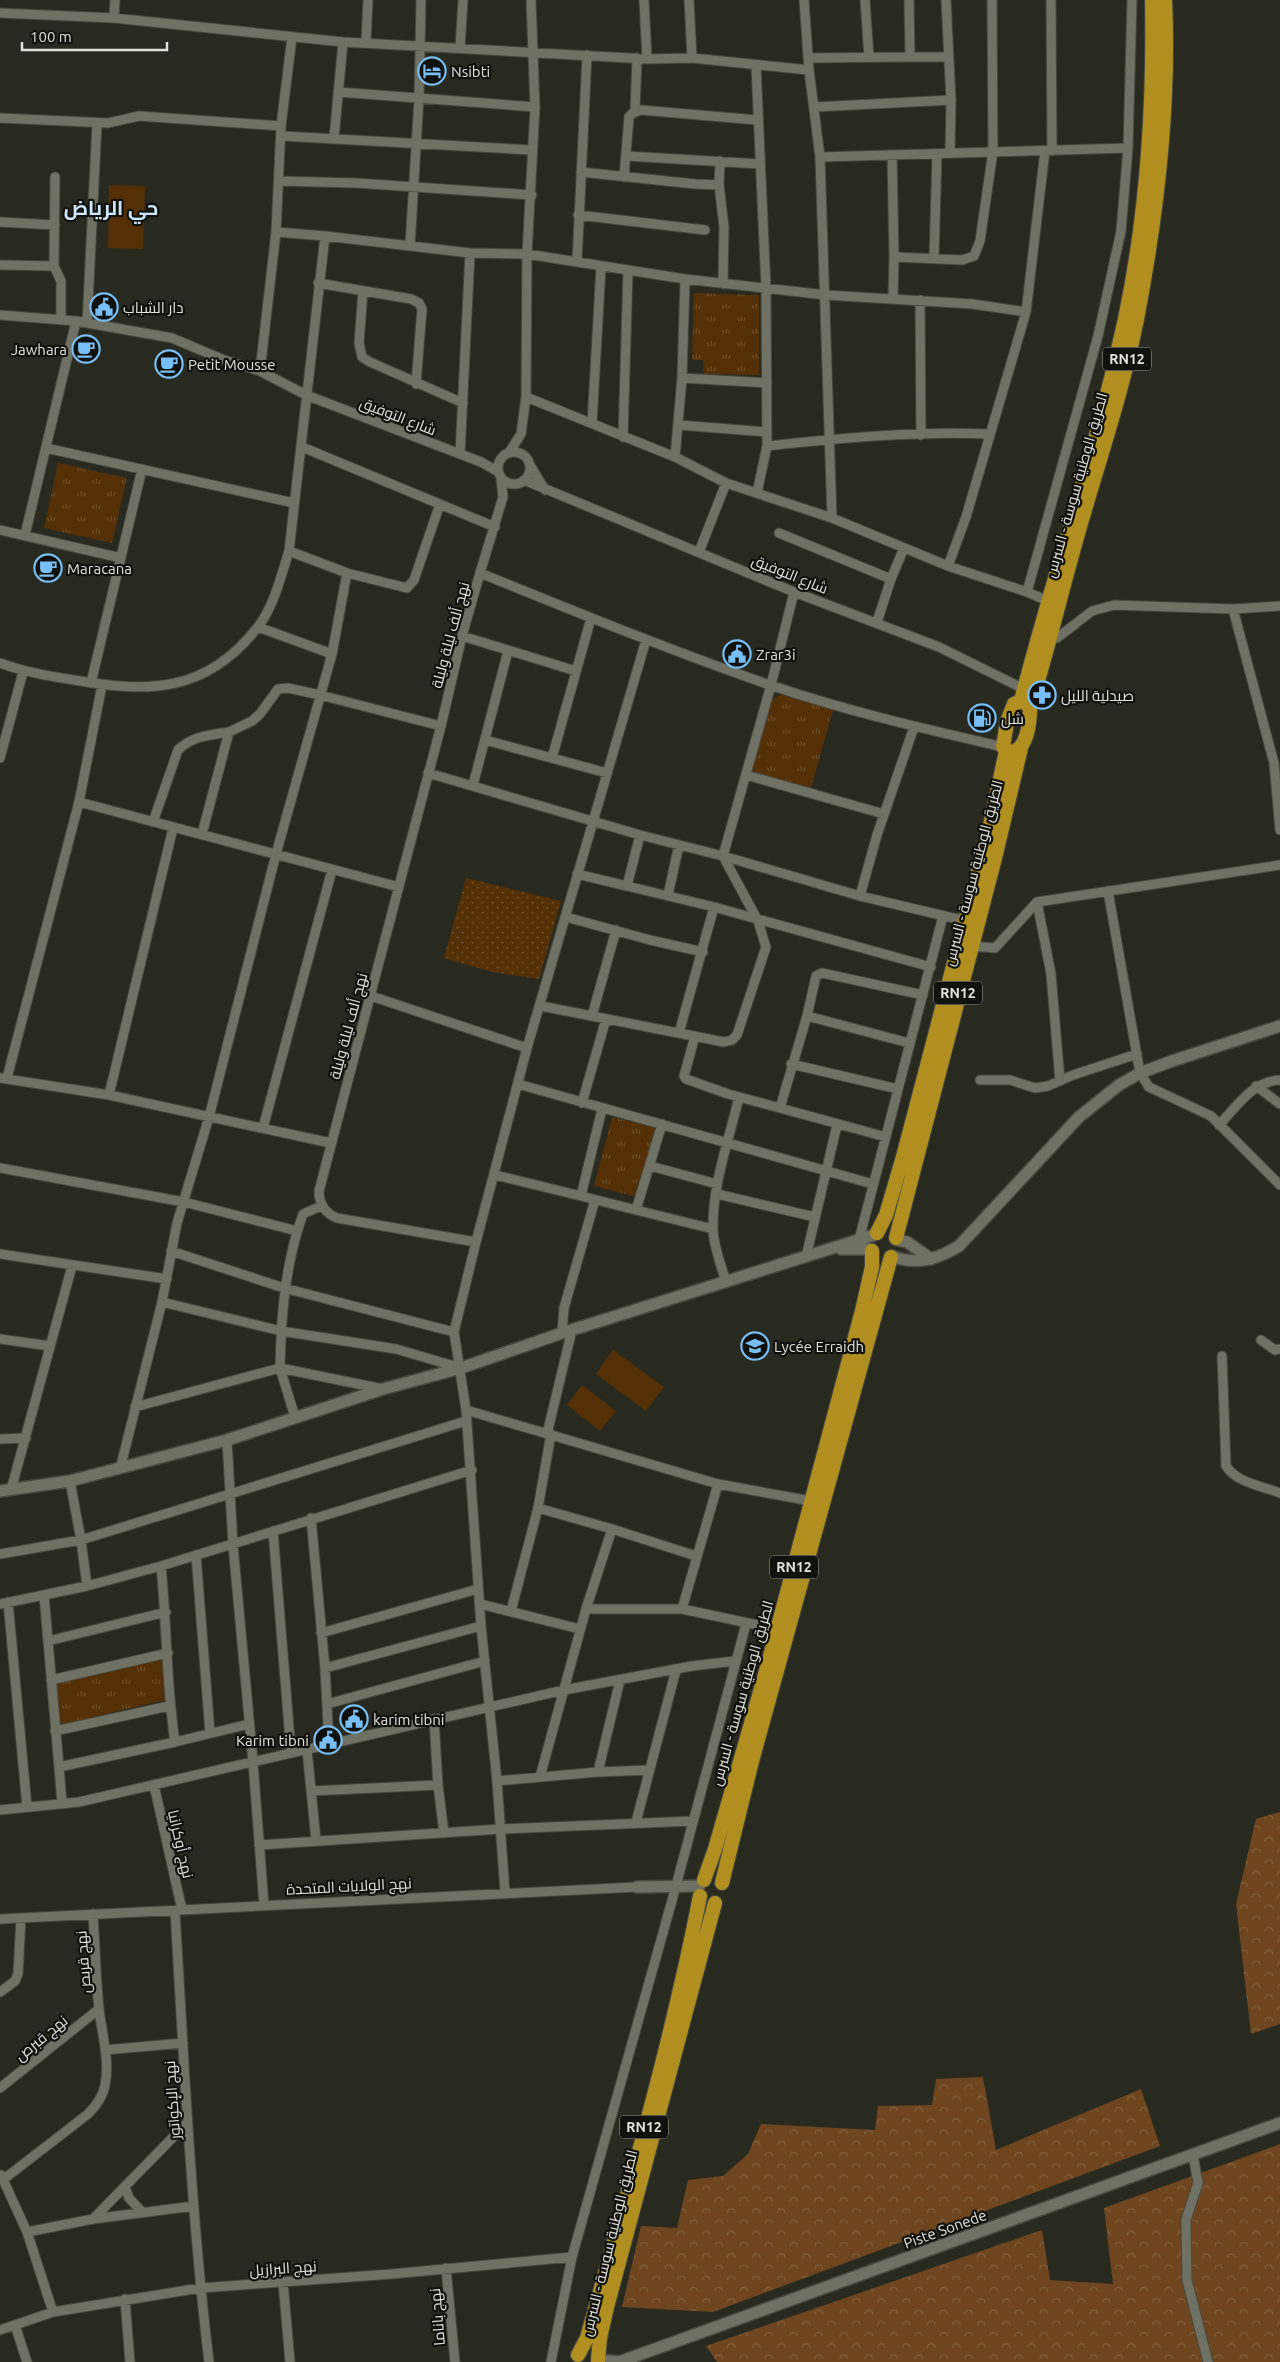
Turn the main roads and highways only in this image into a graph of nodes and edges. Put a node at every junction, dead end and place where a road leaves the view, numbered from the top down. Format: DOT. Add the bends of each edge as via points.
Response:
graph roads {
  1 [pos="1152,0"];
  2 [pos="1165,0"];
  3 [pos="1025,699"];
  4 [pos="1021,748"];
  5 [pos="1005,749"];
  6 [pos="876,1234"];
  7 [pos="896,1239"];
  8 [pos="871,1250"];
  9 [pos="891,1256"];
  10 [pos="722,1882"];
  11 [pos="701,1887"];
  12 [pos="715,1903"];
  13 [pos="576,2359"];
  14 [pos="598,2361"];
  1 -- 3 [label="highway, الطريق الوطنية سوسة - السرس / RN12" via="1145,171 1125,318 1103,410 1048,601"];
  2 -- 3 [label="highway, الطريق الوطنية سوسة - السرس / RN12" via="1166,54 1156,199 1137,319 1050,638"];
  3 -- 4 [label="highway, RN12" via="1027,728"];
  3 -- 5 [label="highway, RN12" via="1012,707"];
  4 -- 5 [label="highway" via="1013,752"];
  4 -- 7 [label="highway, الطريق الوطنية سوسة - السرس / RN12"];
  5 -- 6 [label="highway, الطريق الوطنية سوسة - السرس / RN12" via="990,826 903,1158 886,1215"];
  6 -- 7 [label="highway" via="890,1232"];
  6 -- 8 [label="highway, RN12" via="870,1241"];
  7 -- 9 [label="highway, RN12" via="897,1249"];
  8 -- 9 [label="highway" via="878,1257"];
  8 -- 11 [label="highway, الطريق الوطنية سوسة - السرس / RN12" via="872,1267 862,1311 715,1849"];
  9 -- 10 [label="highway, الطريق الوطنية سوسة - السرس / RN12" via="752,1761"];
  10 -- 11 [label="highway" via="715,1878"];
  10 -- 12 [label="highway, RN12" via="724,1894"];
  11 -- 12 [label="highway" via="708,1903"];
  11 -- 13 [label="highway, الطريق الوطنية سوسة - السرس / RN12" via="678,1996 642,2138 587,2338"];
  12 -- 14 [label="highway, الطريق الوطنية سوسة - السرس / RN12" via="607,2307"];
  13 -- 14 [label="highway, RN12" via="589,2352"];
}
